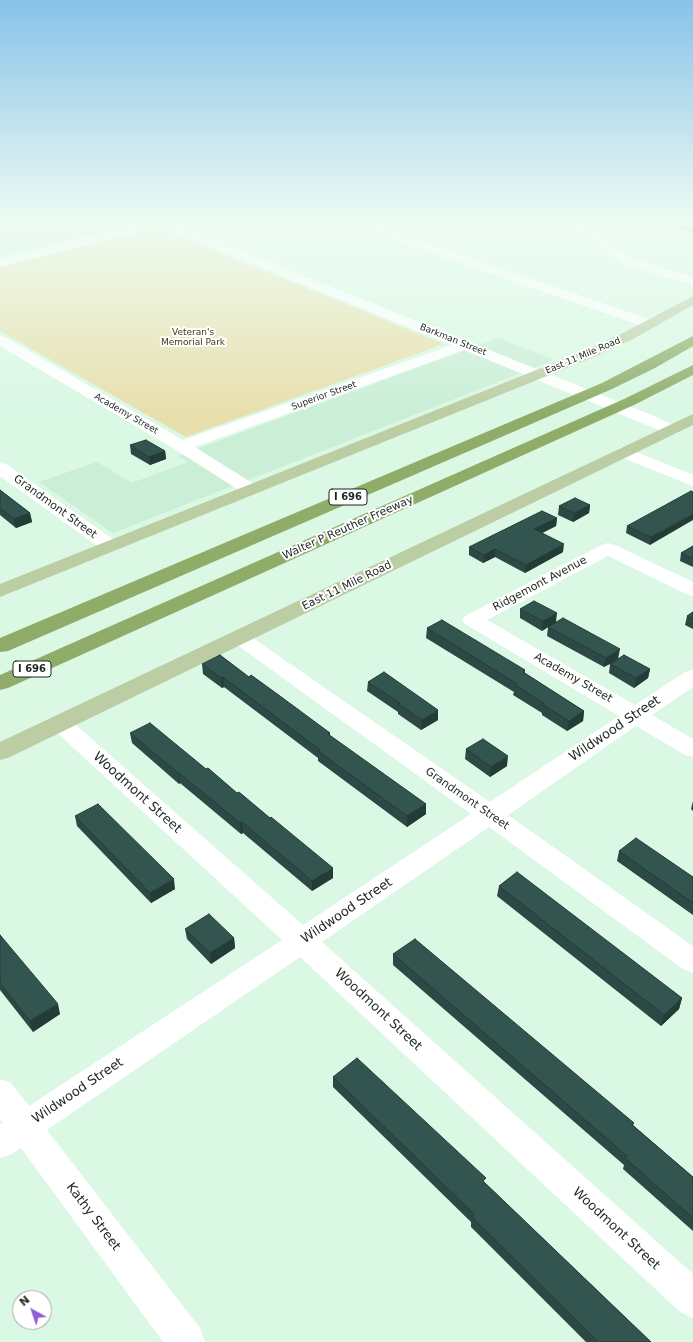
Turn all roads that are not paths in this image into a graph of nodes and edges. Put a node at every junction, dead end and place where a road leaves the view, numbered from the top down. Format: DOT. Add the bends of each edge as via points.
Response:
graph roads {
  1 [pos="321,288"];
  2 [pos="543,288"];
  3 [pos="693,300"];
  4 [pos="650,324"];
  5 [pos="0,340"];
  6 [pos="693,340"];
  7 [pos="465,345"];
  8 [pos="693,369"];
  9 [pos="538,375"];
  10 [pos="693,419"];
  11 [pos="672,430"];
  12 [pos="182,446"];
  13 [pos="624,452"];
  14 [pos="0,468"];
  15 [pos="693,481"];
  16 [pos="251,490"];
  17 [pos="110,546"];
  18 [pos="0,590"];
  19 [pos="693,590"];
  20 [pos="472,620"];
  21 [pos="240,638"];
  22 [pos="0,646"];
  23 [pos="693,677"];
  24 [pos="0,683"];
  25 [pos="636,715"];
  26 [pos="60,723"];
  27 [pos="693,750"];
  28 [pos="0,752"];
  29 [pos="489,814"];
  30 [pos="302,941"];
  31 [pos="693,961"];
  32 [pos="0,1093"];
  33 [pos="13,1135"];
  34 [pos="693,1299"];
  35 [pos="186,1342"];
  1 -- 7 [label="street, Barkman Street"];
  2 -- 4 [label="street"];
  3 -- 4 [label="main road, East 11 Mile Road"];
  4 -- 9 [label="main road, East 11 Mile Road" via="607,346"];
  5 -- 12 [label="street, Academy Street"];
  6 -- 22 [label="highway, I 696" via="607,386"];
  7 -- 9 [label="street, Barkman Street"];
  7 -- 12 [label="street, Superior Street"];
  8 -- 24 [label="highway, Walter P Reuther Freeway / I 696" via="622,406"];
  9 -- 11 [label="street, Barkman Street"];
  9 -- 16 [label="main road, East 11 Mile Road"];
  10 -- 11 [label="main road, East 11 Mile Road"];
  11 -- 13 [label="main road, East 11 Mile Road"];
  12 -- 16 [label="street, Academy Street"];
  13 -- 15 [label="street"];
  13 -- 21 [label="main road, East 11 Mile Road"];
  14 -- 17 [label="street, Grandmont Street"];
  16 -- 17 [label="main road, East 11 Mile Road"];
  17 -- 18 [label="main road, East 11 Mile Road"];
  19 -- 20 [label="street, Ridgemont Avenue" via="608,549"];
  20 -- 25 [label="street, Academy Street"];
  21 -- 26 [label="main road, East 11 Mile Road"];
  21 -- 29 [label="street, Grandmont Street"];
  23 -- 25 [label="street, Wildwood Street"];
  25 -- 27 [label="street, Academy Street"];
  25 -- 29 [label="street, Wildwood Street"];
  26 -- 28 [label="main road, East 11 Mile Road"];
  26 -- 30 [label="street, Woodmont Street"];
  29 -- 30 [label="street, Wildwood Street"];
  29 -- 31 [label="street, Grandmont Street"];
  30 -- 33 [label="street, Wildwood Street"];
  30 -- 34 [label="street, Woodmont Street"];
  32 -- 33 [label="street, Kathy Street"];
  33 -- 35 [label="street, Kathy Street"];
}
